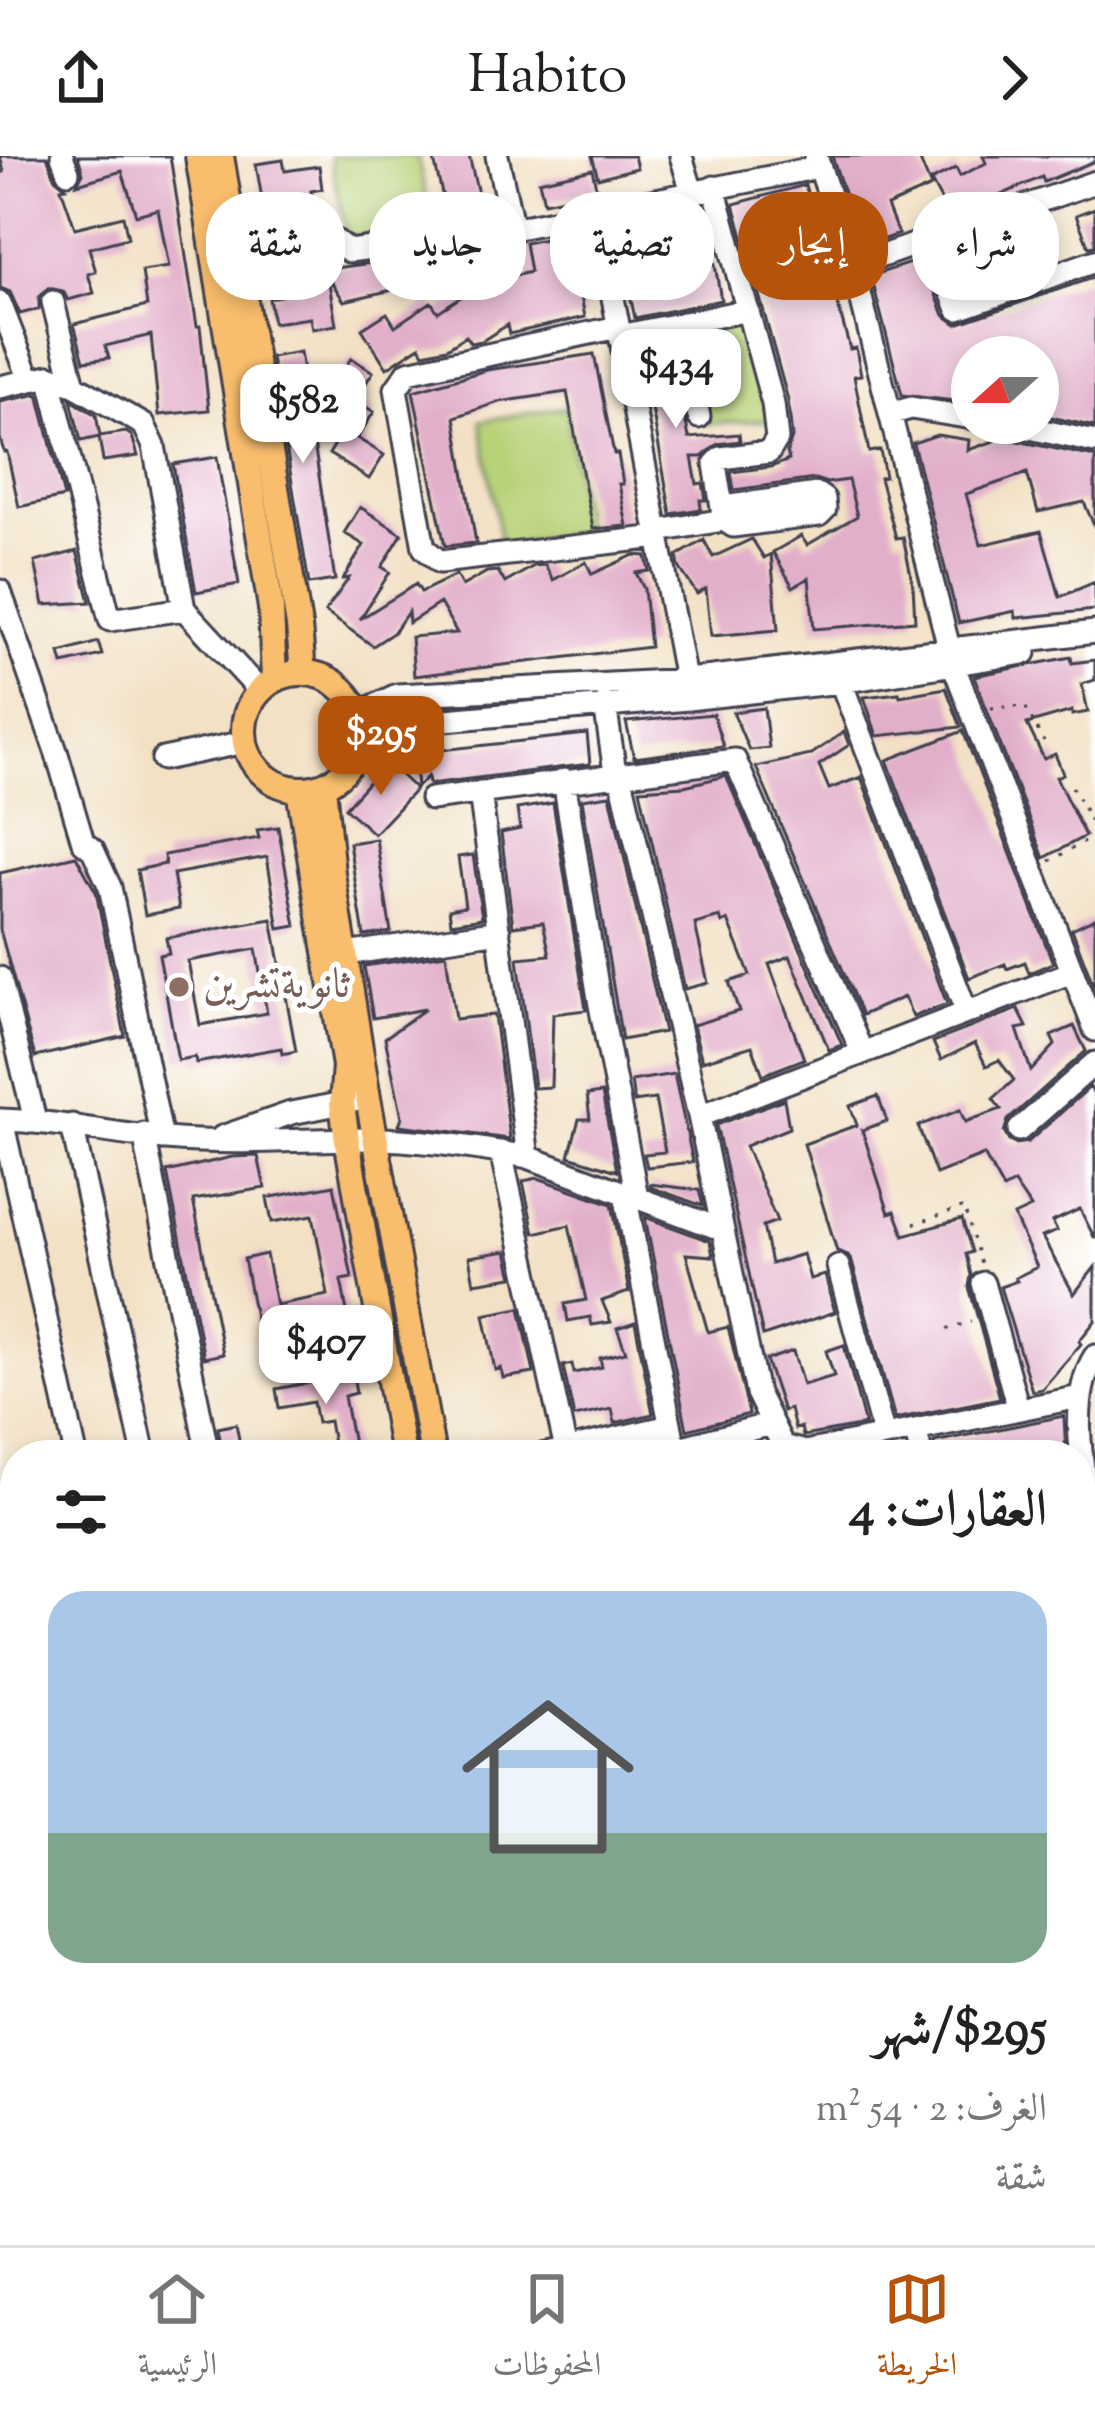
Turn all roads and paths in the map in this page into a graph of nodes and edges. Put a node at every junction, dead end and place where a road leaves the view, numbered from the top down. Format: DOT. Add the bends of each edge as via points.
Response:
graph roads {
  1 [pos="198,156"];
  2 [pos="221,156"];
  3 [pos="497,156"];
  4 [pos="681,156"];
  5 [pos="818,162"];
  6 [pos="1095,182"];
  7 [pos="703,190"];
  8 [pos="505,192"];
  9 [pos="694,192"];
  10 [pos="828,192"];
  11 [pos="1059,194"];
  12 [pos="1095,261"];
  13 [pos="1059,274"];
  14 [pos="613,300"];
  15 [pos="862,300"];
  16 [pos="954,300"];
  17 [pos="984,300"];
  18 [pos="52,302"];
  19 [pos="0,303"];
  20 [pos="748,310"];
  21 [pos="682,323"];
  22 [pos="619,332"];
  23 [pos="39,378"];
  24 [pos="74,385"];
  25 [pos="0,387"];
  26 [pos="890,413"];
  27 [pos="951,415"];
  28 [pos="699,417"];
  29 [pos="1059,434"];
  30 [pos="1095,442"];
  31 [pos="659,534"];
  32 [pos="0,591"];
  33 [pos="184,609"];
  34 [pos="1095,632"];
  35 [pos="1095,643"];
  36 [pos="951,656"];
  37 [pos="303,674"];
  38 [pos="841,682"];
  39 [pos="267,686"];
  40 [pos="687,690"];
  41 [pos="604,704"];
  42 [pos="972,710"];
  43 [pos="358,725"];
  44 [pos="245,742"];
  45 [pos="1044,742"];
  46 [pos="163,759"];
  47 [pos="617,773"];
  48 [pos="563,780"];
  49 [pos="1072,787"];
  50 [pos="311,788"];
  51 [pos="480,792"];
  52 [pos="431,799"];
  53 [pos="1095,829"];
  54 [pos="1095,836"];
  55 [pos="1033,871"];
  56 [pos="500,931"];
  57 [pos="346,954"];
  58 [pos="1072,972"];
  59 [pos="0,978"];
  60 [pos="966,1011"];
  61 [pos="1095,1030"];
  62 [pos="862,1052"];
  63 [pos="1095,1063"];
  64 [pos="368,1098"];
  65 [pos="342,1104"];
  66 [pos="699,1117"];
  67 [pos="1,1120"];
  68 [pos="35,1120"];
  69 [pos="72,1125"];
  70 [pos="1019,1130"];
  71 [pos="153,1136"];
  72 [pos="376,1139"];
  73 [pos="216,1140"];
  74 [pos="347,1140"];
  75 [pos="501,1152"];
  76 [pos="528,1156"];
  77 [pos="631,1195"];
  78 [pos="914,1223"];
  79 [pos="723,1230"];
  80 [pos="838,1265"];
  81 [pos="983,1283"];
  82 [pos="990,1317"];
  83 [pos="947,1329"];
  84 [pos="1095,1356"];
  85 [pos="1080,1397"];
  86 [pos="1018,1408"];
  87 [pos="771,1424"];
  88 [pos="670,1426"];
  89 [pos="916,1431"];
  90 [pos="884,1436"];
  91 [pos="73,1440"];
  92 [pos="141,1440"];
  93 [pos="205,1440"];
  94 [pos="400,1440"];
  95 [pos="430,1440"];
  96 [pos="563,1440"];
  97 [pos="616,1440"];
  98 [pos="672,1440"];
  99 [pos="709,1440"];
  100 [pos="778,1440"];
  101 [pos="864,1440"];
  102 [pos="918,1440"];
  103 [pos="1081,1440"];
  1 -- 39 [label="main road" via="271,608"];
  2 -- 37 [label="main road"];
  3 -- 8 [label="street"];
  4 -- 7 [label="street"];
  5 -- 7 [label="street"];
  5 -- 10 [label="street"];
  6 -- 11 [label="street"];
  7 -- 9 [label="street"];
  7 -- 20 [label="street"];
  12 -- 13 [label="street"];
  14 -- 22 [label="street"];
  15 -- 26 [label="street"];
  16 -- 17 [label="street" via="958,309"];
  18 -- 24 [label="street"];
  19 -- 23 [label="street"];
  20 -- 21 [label="street"];
  20 -- 31 [label="street" via="776,440 769,452 715,464 723,517"];
  21 -- 22 [label="street"];
  21 -- 28 [label="street"];
  22 -- 31 [label="street"];
  22 -- 31 [label="street" via="408,372 396,389 424,548 440,562"];
  23 -- 24 [label="street"];
  23 -- 25 [label="street"];
  23 -- 33 [label="street" via="110,620"];
  24 -- 33 [label="street" via="144,425"];
  26 -- 27 [label="street"];
  26 -- 36 [label="street"];
  29 -- 30 [label="street"];
  31 -- 40 [label="street"];
  32 -- 71 [label="street" via="82,842 110,887"];
  33 -- 39 [label="street"];
  34 -- 36 [label="street"];
  35 -- 36 [label="street"];
  36 -- 38 [label="street"];
  36 -- 40 [label="street"];
  36 -- 42 [label="street"];
  37 -- 39 [label="main road"];
  37 -- 43 [label="main road" via="342,690"];
  38 -- 40 [label="street"];
  38 -- 60 [label="street"];
  39 -- 44 [label="main road" via="250,706"];
  40 -- 41 [label="street"];
  40 -- 43 [label="street" via="398,695"];
  41 -- 43 [label="street"];
  41 -- 47 [label="street"];
  42 -- 45 [label="path" via="1025,706"];
  42 -- 55 [label="street"];
  43 -- 50 [label="main road" via="348,766"];
  44 -- 46 [label="street"];
  44 -- 50 [label="main road" via="262,774"];
  47 -- 48 [label="street"];
  47 -- 62 [label="street" via="735,760"];
  47 -- 66 [label="street"];
  48 -- 51 [label="street"];
  48 -- 77 [label="street"];
  49 -- 53 [label="path"];
  50 -- 57 [label="main road"];
  50 -- 65 [label="main road" via="345,1066"];
  51 -- 52 [label="street"];
  51 -- 56 [label="street"];
  54 -- 55 [label="path"];
  55 -- 58 [label="street"];
  56 -- 57 [label="street"];
  56 -- 76 [label="street"];
  57 -- 64 [label="main road"];
  58 -- 60 [label="street"];
  58 -- 61 [label="street"];
  59 -- 68 [label="street"];
  60 -- 62 [label="street"];
  62 -- 66 [label="street"];
  63 -- 70 [label="street"];
  64 -- 65 [label="street"];
  64 -- 72 [label="main road"];
  65 -- 73 [label="street"];
  65 -- 74 [label="main road"];
  66 -- 79 [label="street"];
  67 -- 68 [label="street"];
  67 -- 91 [label="street"];
  68 -- 69 [label="street"];
  69 -- 71 [label="street"];
  69 -- 92 [label="street"];
  71 -- 73 [label="street"];
  71 -- 93 [label="street"];
  72 -- 74 [label="street"];
  72 -- 75 [label="street"];
  72 -- 95 [label="main road"];
  73 -- 74 [label="street"];
  74 -- 94 [label="main road"];
  75 -- 76 [label="street"];
  75 -- 96 [label="street"];
  76 -- 77 [label="street"];
  77 -- 79 [label="street"];
  77 -- 88 [label="street"];
  78 -- 81 [label="path" via="964,1207"];
  79 -- 87 [label="street" via="757,1393"];
  80 -- 90 [label="street"];
  81 -- 82 [label="street"];
  82 -- 83 [label="path"];
  82 -- 86 [label="street"];
  84 -- 85 [label="street"];
  85 -- 86 [label="street"];
  85 -- 103 [label="street"];
  86 -- 89 [label="street"];
  87 -- 99 [label="street"];
  87 -- 100 [label="street"];
  88 -- 97 [label="street"];
  88 -- 98 [label="street"];
  89 -- 90 [label="street"];
  89 -- 102 [label="street"];
  90 -- 101 [label="street"];
}
